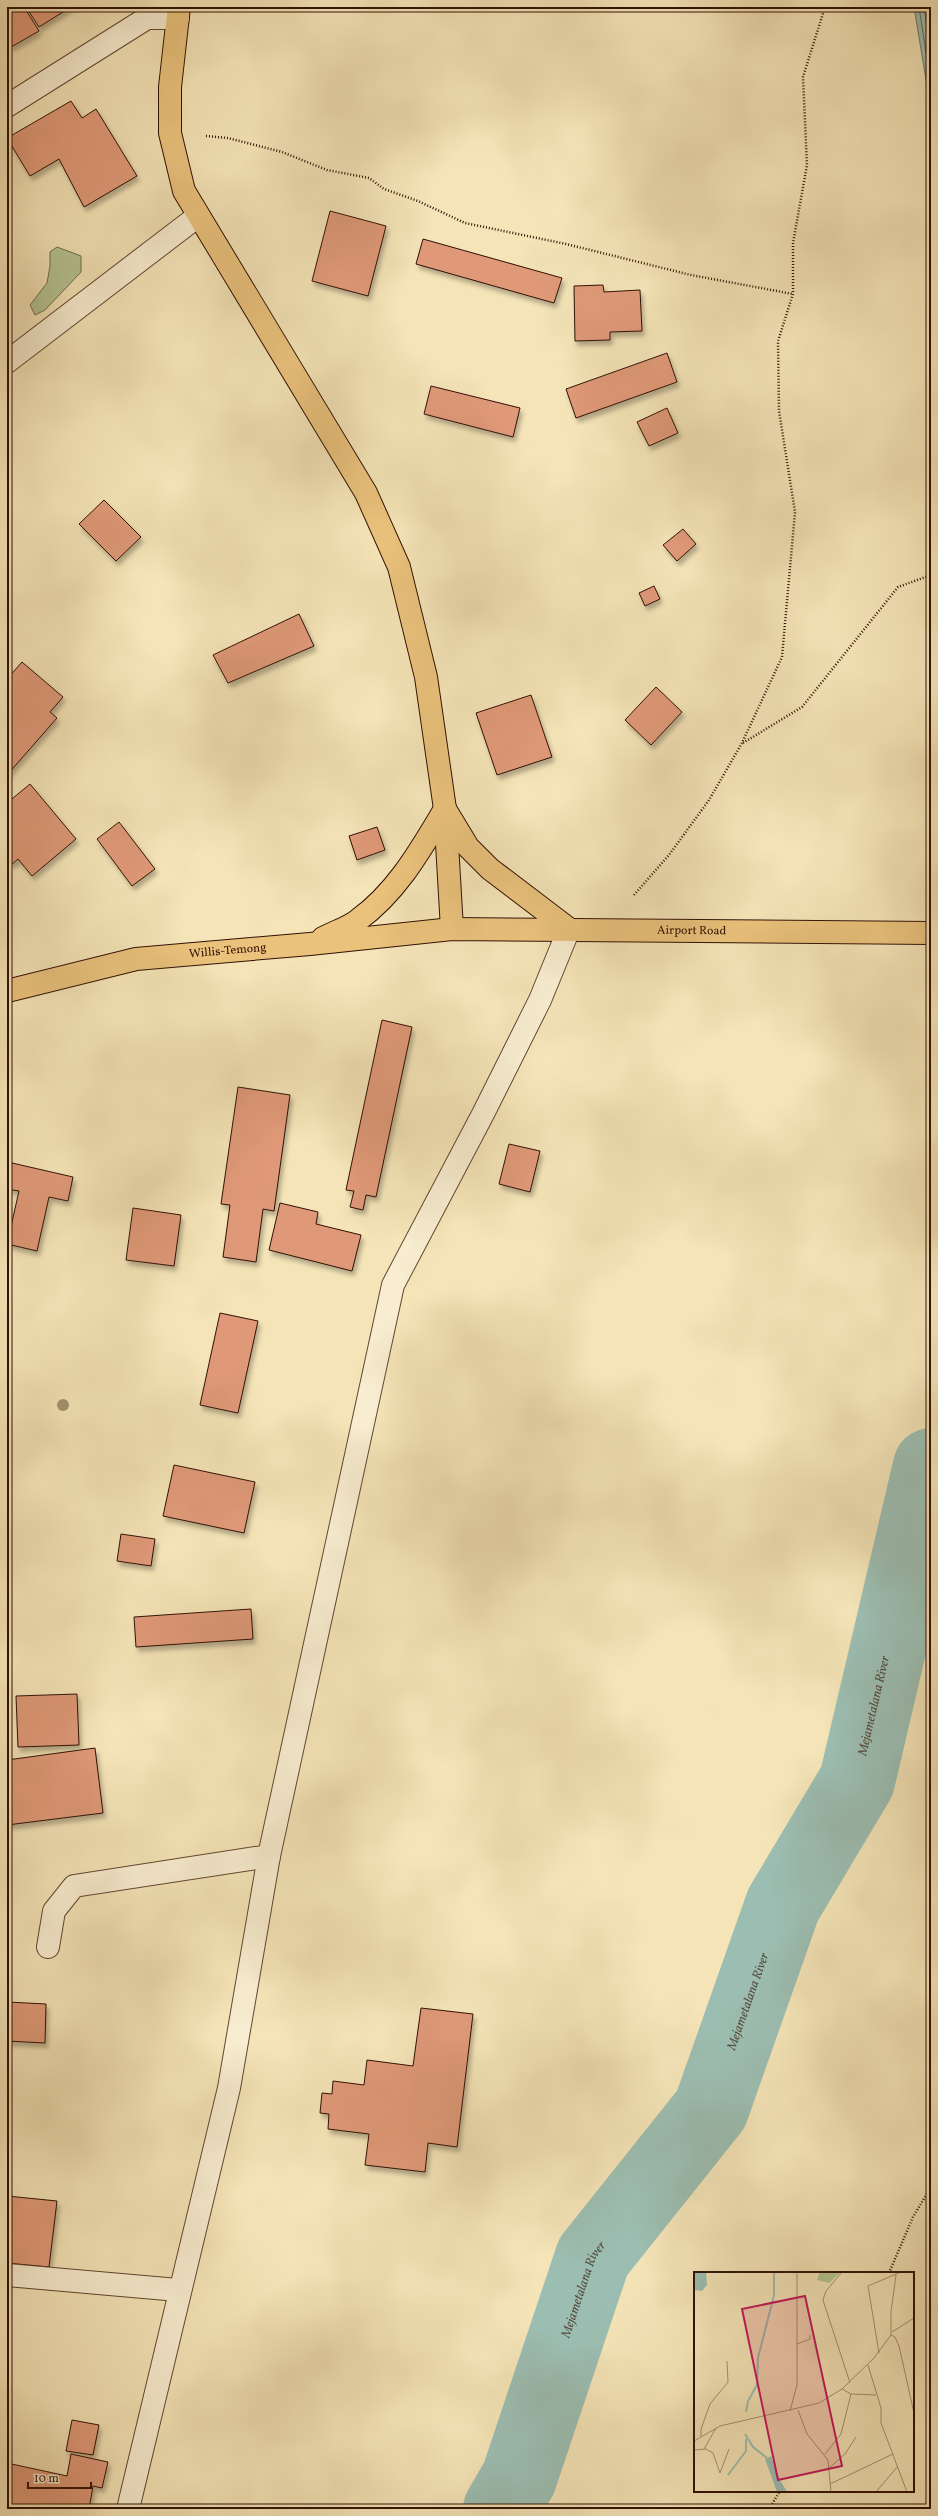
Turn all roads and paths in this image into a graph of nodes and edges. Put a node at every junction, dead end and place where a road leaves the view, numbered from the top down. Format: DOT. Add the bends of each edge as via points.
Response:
graph roads {
  1 [pos="824,7"];
  2 [pos="178,12"];
  3 [pos="7,106"];
  4 [pos="170,133"];
  5 [pos="198,216"];
  6 [pos="792,294"];
  7 [pos="7,362"];
  8 [pos="931,575"];
  9 [pos="742,743"];
  10 [pos="446,809"];
  11 [pos="452,929"];
  12 [pos="569,929"];
  13 [pos="605,929"];
  14 [pos="931,933"];
  15 [pos="310,944"];
  16 [pos="7,991"];
  17 [pos="269,1856"];
  18 [pos="48,1947"];
  19 [pos="931,2187"];
  20 [pos="889,2272"];
  21 [pos="7,2275"];
  22 [pos="178,2290"];
  23 [pos="779,2492"];
  24 [pos="128,2509"];
  25 [pos="769,2509"];
  1 -- 6 [label="path" via="803,77 807,164 793,243"];
  2 -- 3 [label="street" via="146,18"];
  2 -- 4 [label="main road" via="170,87"];
  4 -- 5 [label="main road" via="184,191"];
  4 -- 6 [label="path" via="228,138 282,152 327,170 369,178 384,189 418,201 465,223 566,244 691,275"];
  5 -- 7 [label="street"];
  5 -- 10 [label="main road" via="366,493 399,567 426,677"];
  6 -- 9 [label="path" via="778,341 779,411 795,512 782,657"];
  8 -- 9 [label="path" via="898,587 802,707"];
  9 -- 13 [label="path" via="710,800 669,856"];
  10 -- 11 [label="main road"];
  10 -- 12 [label="main road" via="468,847 490,869"];
  10 -- 15 [label="main road" via="406,871 384,896 358,920"];
  11 -- 12 [label="main road, Airport Road"];
  11 -- 15 [label="main road, Willis-Temong"];
  12 -- 13 [label="main road, Airport Road"];
  12 -- 17 [label="street" via="533,1014 393,1285"];
  13 -- 14 [label="main road, Airport Road"];
  15 -- 16 [label="main road, Willis-Temong" via="136,959"];
  17 -- 18 [label="street" via="74,1886 54,1911"];
  17 -- 22 [label="street" via="229,2088"];
  19 -- 20 [label="path" via="913,2217"];
  21 -- 22 [label="street"];
  22 -- 24 [label="street"];
  23 -- 25 [label="path"];
}
